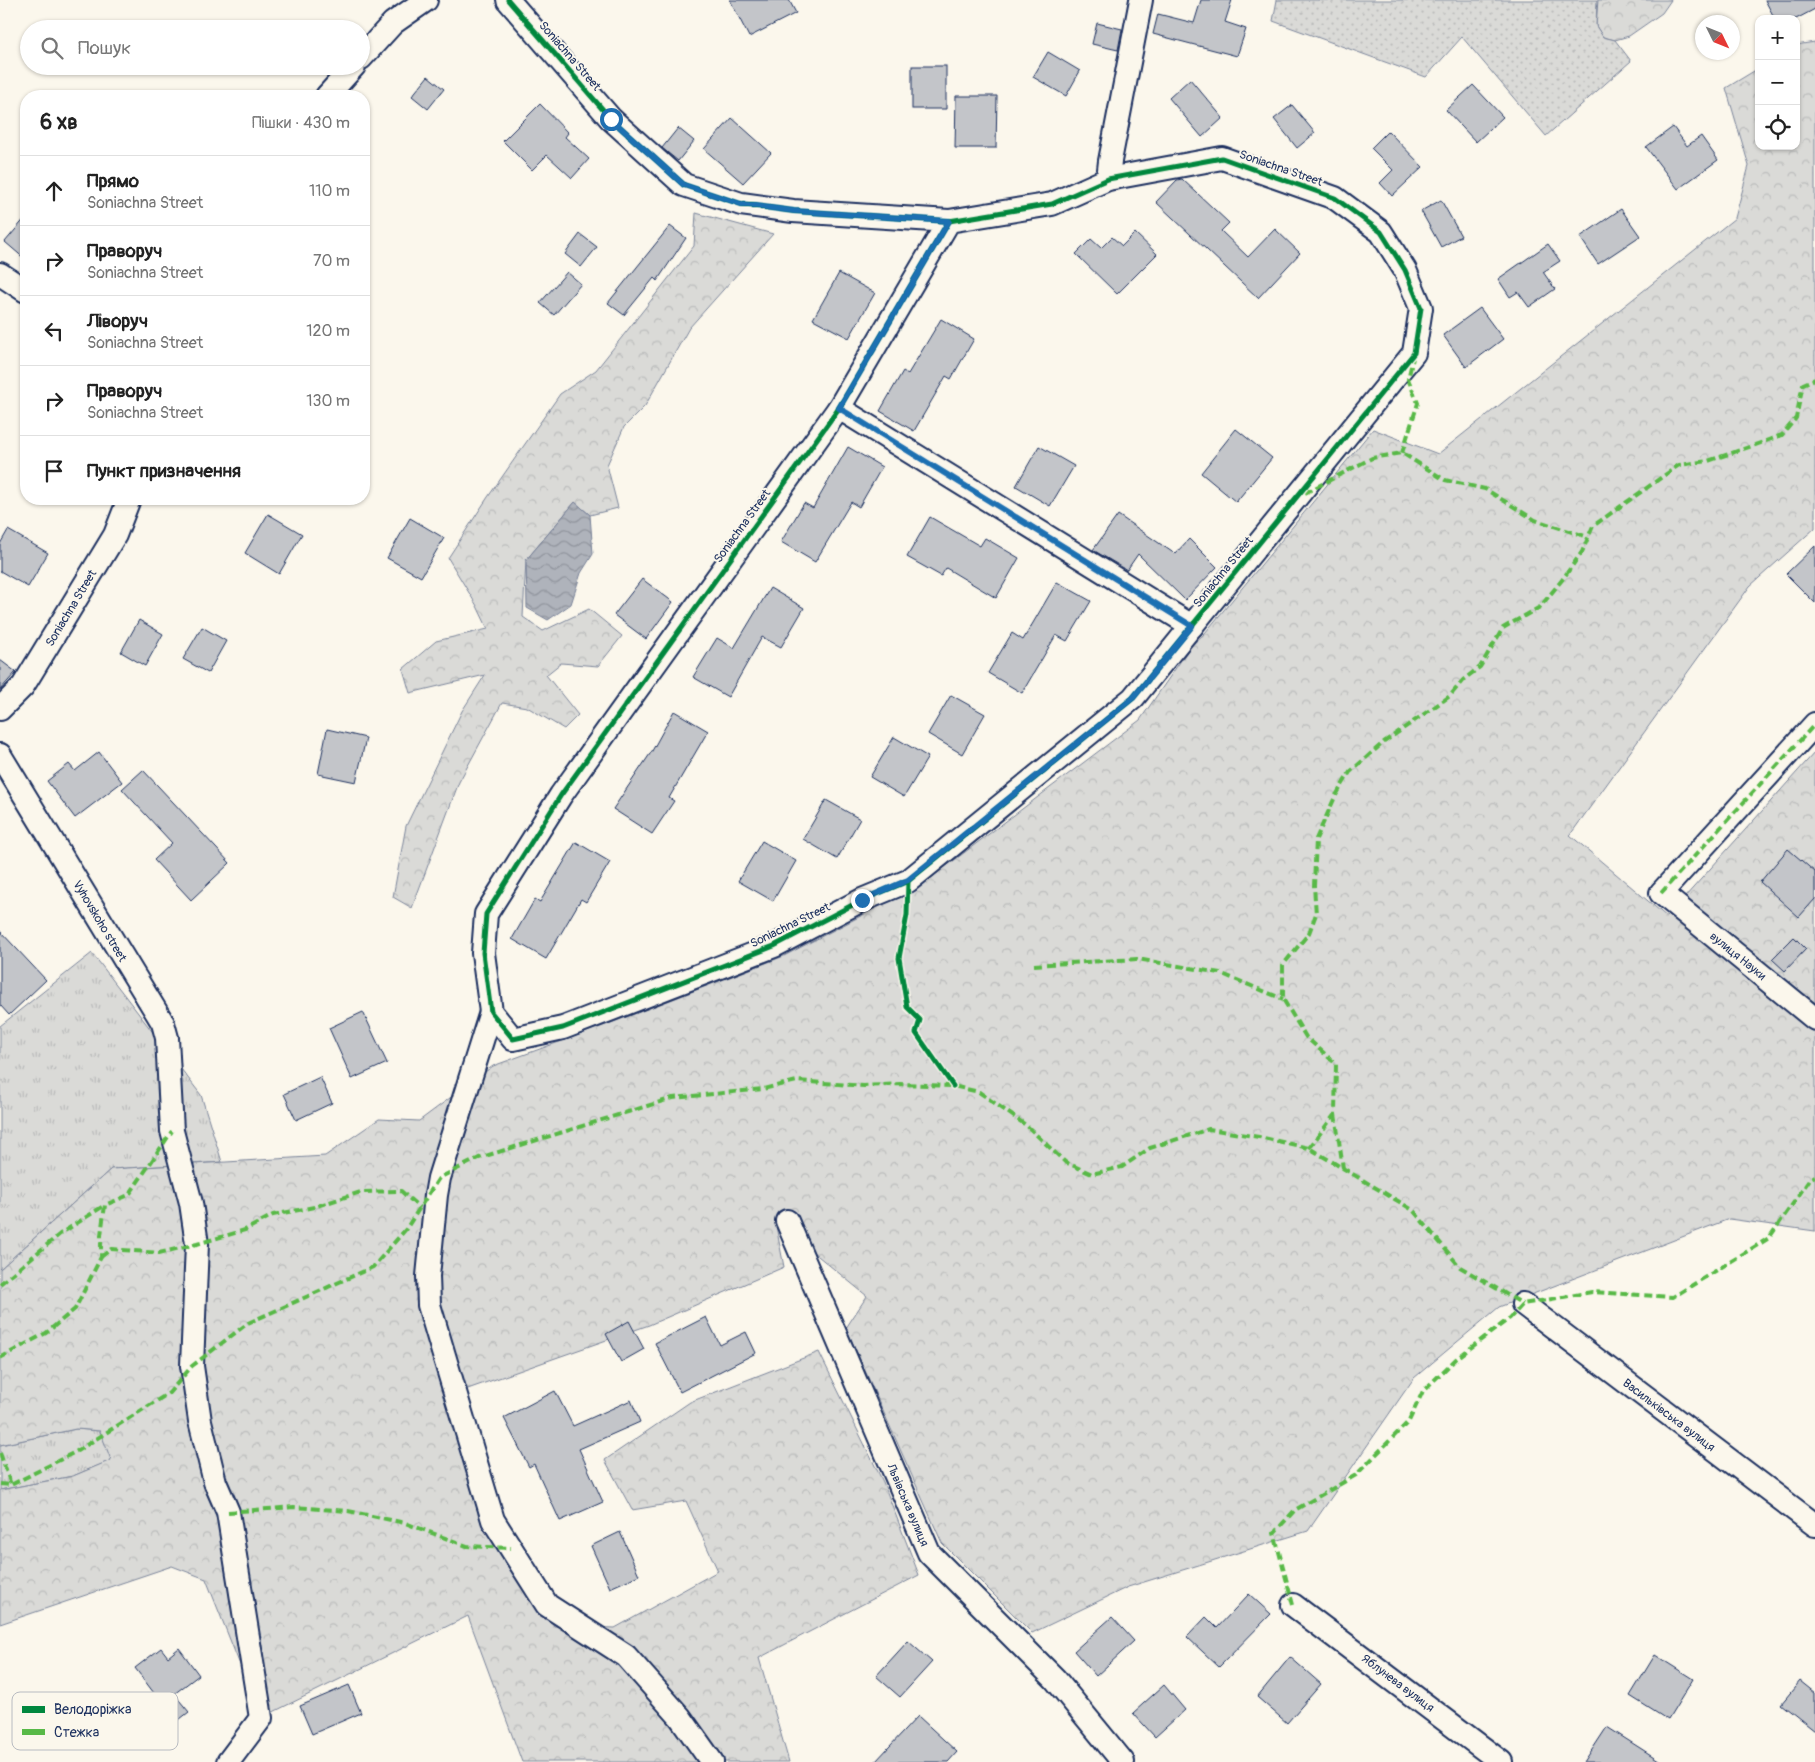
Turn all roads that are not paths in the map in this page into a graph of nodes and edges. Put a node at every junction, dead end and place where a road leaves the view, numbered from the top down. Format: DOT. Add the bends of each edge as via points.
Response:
graph roads {
  1 [pos="426,0"];
  2 [pos="508,0"];
  3 [pos="1141,0"];
  4 [pos="370,48"];
  5 [pos="346,75"];
  6 [pos="332,90"];
  7 [pos="1108,179"];
  8 [pos="949,221"];
  9 [pos="0,274"];
  10 [pos="20,287"];
  11 [pos="839,408"];
  12 [pos="127,505"];
  13 [pos="1192,626"];
  14 [pos="0,709"];
  15 [pos="1815,724"];
  16 [pos="0,755"];
  17 [pos="491,1012"];
  18 [pos="1815,1019"];
  19 [pos="787,1221"];
  20 [pos="1523,1304"];
  21 [pos="1815,1525"];
  22 [pos="1294,1605"];
  23 [pos="228,1762"];
  24 [pos="712,1762"];
  25 [pos="1123,1762"];
  26 [pos="1501,1762"];
  1 -- 4 [label="street" via="393,23"];
  2 -- 8 [label="street, Soniachna Street" via="611,119 684,185 741,204 794,211"];
  3 -- 7 [label="street"];
  5 -- 6 [label="street"];
  7 -- 8 [label="street, Soniachna Street" via="1052,204"];
  7 -- 13 [label="street, Soniachna Street" via="1222,158 1334,198 1381,232 1405,270 1421,308 1414,354"];
  8 -- 11 [label="street, Soniachna Street"];
  9 -- 10 [label="street"];
  11 -- 13 [label="street, Soniachna Street"];
  11 -- 17 [label="street, Soniachna Street" via="561,795 486,914 483,953"];
  12 -- 14 [label="street, Soniachna Street" via="115,535 23,686"];
  13 -- 17 [label="street, Soniachna Street" via="1133,698 908,880 774,946 563,1028 513,1039"];
  15 -- 18 [label="street, вулиця Науки" via="1661,894"];
  16 -- 23 [label="street, Vyhovskoho street" via="163,1023 172,1131 191,1203 197,1244 192,1366 197,1403 215,1482 228,1512 261,1718"];
  17 -- 24 [label="street" via="436,1195 428,1276 429,1305 452,1388 493,1520 547,1605 626,1656 680,1717"];
  19 -- 25 [label="street, Львівська вулиця" via="929,1553 1055,1679"];
  20 -- 21 [label="street, Васильківська вулиця"];
  22 -- 26 [label="street, Яблунева вулиця"];
}
